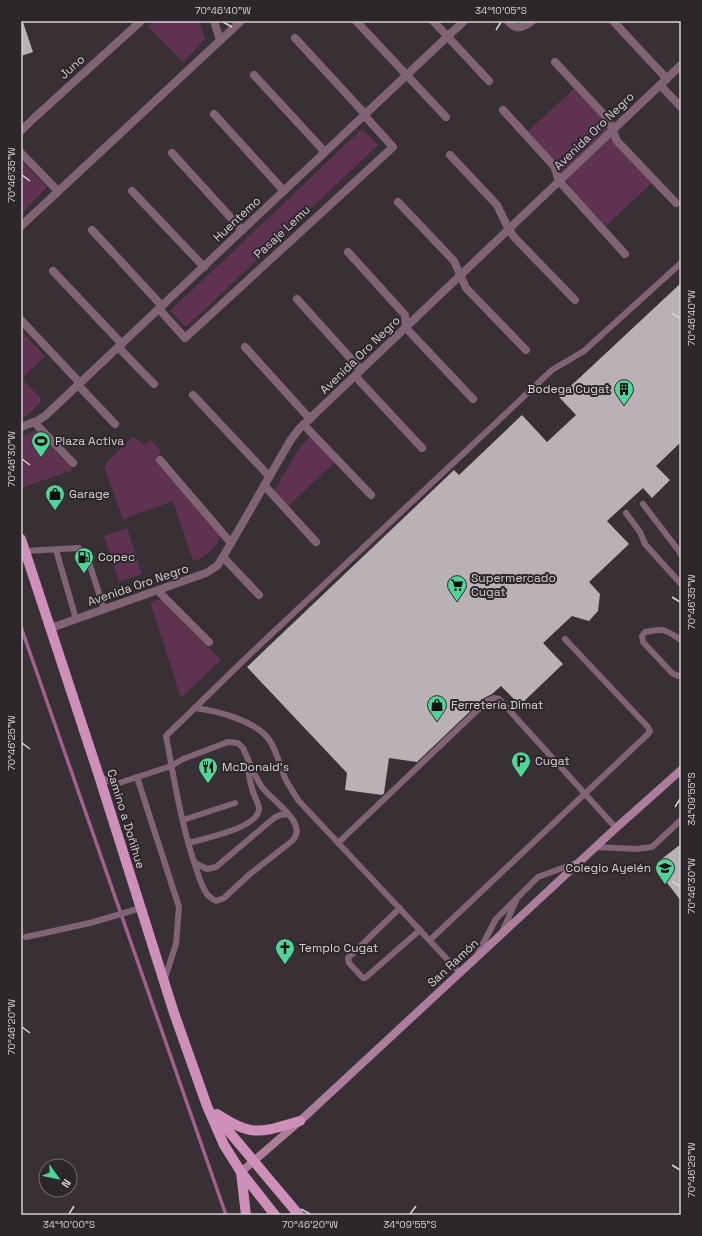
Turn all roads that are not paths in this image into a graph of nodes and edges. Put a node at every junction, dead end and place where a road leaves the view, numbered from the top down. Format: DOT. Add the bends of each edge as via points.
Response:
graph roads {
  1 [pos="141,21"];
  2 [pos="214,21"];
  3 [pos="241,21"];
  4 [pos="356,21"];
  5 [pos="433,21"];
  6 [pos="464,21"];
  7 [pos="508,21"];
  8 [pos="532,21"];
  9 [pos="613,21"];
  10 [pos="447,36"];
  11 [pos="295,38"];
  12 [pos="220,40"];
  13 [pos="555,62"];
  14 [pos="681,65"];
  15 [pos="254,75"];
  16 [pos="407,75"];
  17 [pos="667,79"];
  18 [pos="489,80"];
  19 [pos="660,85"];
  20 [pos="681,107"];
  21 [pos="503,110"];
  22 [pos="214,114"];
  23 [pos="364,115"];
  24 [pos="446,117"];
  25 [pos="21,131"];
  26 [pos="612,131"];
  27 [pos="326,152"];
  28 [pos="21,153"];
  29 [pos="172,153"];
  30 [pos="450,155"];
  31 [pos="559,181"];
  32 [pos="132,190"];
  33 [pos="58,191"];
  34 [pos="284,191"];
  35 [pos="398,202"];
  36 [pos="676,203"];
  37 [pos="21,226"];
  38 [pos="92,230"];
  39 [pos="242,230"];
  40 [pos="509,230"];
  41 [pos="348,252"];
  42 [pos="625,254"];
  43 [pos="681,263"];
  44 [pos="204,267"];
  45 [pos="53,271"];
  46 [pos="460,276"];
  47 [pos="297,299"];
  48 [pos="575,300"];
  49 [pos="160,307"];
  50 [pos="21,320"];
  51 [pos="406,328"];
  52 [pos="120,345"];
  53 [pos="245,347"];
  54 [pos="526,350"];
  55 [pos="358,373"];
  56 [pos="79,384"];
  57 [pos="154,384"];
  58 [pos="193,395"];
  59 [pos="473,399"];
  60 [pos="310,419"];
  61 [pos="34,422"];
  62 [pos="115,424"];
  63 [pos="304,425"];
  64 [pos="21,427"];
  65 [pos="422,448"];
  66 [pos="160,460"];
  67 [pos="73,463"];
  68 [pos="269,476"];
  69 [pos="264,485"];
  70 [pos="371,495"];
  71 [pos="642,504"];
  72 [pos="626,513"];
  73 [pos="21,539"];
  74 [pos="316,542"];
  75 [pos="231,543"];
  76 [pos="56,550"];
  77 [pos="25,551"];
  78 [pos="681,555"];
  79 [pos="223,557"];
  80 [pos="681,584"];
  81 [pos="158,591"];
  82 [pos="259,595"];
  83 [pos="104,609"];
  84 [pos="76,619"];
  85 [pos="51,628"];
  86 [pos="565,639"];
  87 [pos="681,640"];
  88 [pos="209,642"];
  89 [pos="681,675"];
  90 [pos="195,708"];
  91 [pos="248,759"];
  92 [pos="171,766"];
  93 [pos="681,770"];
  94 [pos="100,776"];
  95 [pos="137,777"];
  96 [pos="586,794"];
  97 [pos="235,803"];
  98 [pos="288,814"];
  99 [pos="183,820"];
  100 [pos="681,820"];
  101 [pos="616,828"];
  102 [pos="188,843"];
  103 [pos="338,843"];
  104 [pos="596,847"];
  105 [pos="580,862"];
  106 [pos="195,863"];
  107 [pos="518,898"];
  108 [pos="141,908"];
  109 [pos="400,908"];
  110 [pos="420,930"];
  111 [pos="501,935"];
  112 [pos="26,937"];
  113 [pos="430,940"];
  114 [pos="474,960"];
  115 [pos="460,973"];
  116 [pos="164,981"];
  117 [pos="207,1106"];
  118 [pos="300,1121"];
  119 [pos="254,1161"];
  120 [pos="241,1172"];
  121 [pos="246,1215"];
  122 [pos="275,1215"];
  123 [pos="299,1215"];
  1 -- 25 [label="street, Juno"];
  2 -- 12 [label="street"];
  3 -- 12 [label="street"];
  4 -- 16 [label="street"];
  5 -- 10 [label="street"];
  6 -- 10 [label="street, Huentemo"];
  7 -- 8 [label="street" via="518,28"];
  9 -- 17 [label="street"];
  10 -- 16 [label="street, Huentemo"];
  10 -- 18 [label="street"];
  11 -- 23 [label="street"];
  12 -- 33 [label="street"];
  13 -- 26 [label="street" via="608,119"];
  14 -- 17 [label="street, Avenida Oro Negro"];
  15 -- 27 [label="street"];
  16 -- 23 [label="street, Huentemo"];
  16 -- 24 [label="street"];
  17 -- 19 [label="street, Avenida Oro Negro"];
  19 -- 20 [label="street"];
  19 -- 26 [label="street, Avenida Oro Negro"];
  21 -- 31 [label="street" via="554,166"];
  22 -- 34 [label="street"];
  23 -- 27 [label="street, Huentemo"];
  23 -- 49 [label="street, Pasaje Lemu" via="393,146 185,338"];
  26 -- 31 [label="street, Avenida Oro Negro"];
  26 -- 36 [label="street" via="617,142"];
  27 -- 34 [label="street, Huentemo"];
  28 -- 33 [label="street"];
  29 -- 39 [label="street"];
  30 -- 40 [label="street" via="497,205"];
  31 -- 40 [label="street, Avenida Oro Negro"];
  31 -- 42 [label="street"];
  32 -- 44 [label="street"];
  33 -- 37 [label="street"];
  34 -- 39 [label="street, Huentemo"];
  35 -- 46 [label="street" via="454,261"];
  38 -- 49 [label="street, Pasaje Lemu"];
  39 -- 44 [label="street, Huentemo"];
  40 -- 46 [label="street, Avenida Oro Negro"];
  40 -- 48 [label="street"];
  41 -- 51 [label="street" via="405,315"];
  43 -- 90 [label="lane" via="584,351 548,374"];
  44 -- 49 [label="street, Huentemo"];
  45 -- 52 [label="street"];
  46 -- 51 [label="street, Avenida Oro Negro"];
  46 -- 54 [label="street" via="466,288"];
  47 -- 55 [label="street"];
  49 -- 52 [label="street, Huentemo"];
  50 -- 56 [label="street"];
  51 -- 55 [label="street, Avenida Oro Negro"];
  51 -- 59 [label="street"];
  52 -- 56 [label="street, Huentemo"];
  52 -- 57 [label="street"];
  53 -- 60 [label="street"];
  55 -- 60 [label="street, Avenida Oro Negro"];
  55 -- 65 [label="street"];
  56 -- 61 [label="street, Huentemo" via="45,416"];
  56 -- 62 [label="street"];
  58 -- 68 [label="street"];
  60 -- 63 [label="street, Avenida Oro Negro"];
  61 -- 64 [label="street, Huentemo"];
  61 -- 67 [label="street"];
  63 -- 68 [label="street, Avenida Oro Negro" via="293,436"];
  63 -- 70 [label="street"];
  66 -- 75 [label="street"];
  68 -- 69 [label="street, Avenida Oro Negro"];
  69 -- 74 [label="street"];
  69 -- 75 [label="street, Avenida Oro Negro"];
  71 -- 78 [label="lane"];
  72 -- 80 [label="lane" via="640,532 645,544"];
  73 -- 77 [label="main road, Camino a Doñihue"];
  75 -- 79 [label="street, Avenida Oro Negro"];
  76 -- 77 [label="lane"];
  76 -- 83 [label="lane" via="79,548 87,556"];
  76 -- 84 [label="lane"];
  77 -- 85 [label="main road, Camino a Doñihue"];
  79 -- 81 [label="street, Avenida Oro Negro" via="217,566 206,573"];
  79 -- 82 [label="street"];
  81 -- 83 [label="street, Avenida Oro Negro"];
  81 -- 88 [label="street"];
  83 -- 84 [label="street, Avenida Oro Negro"];
  84 -- 85 [label="street, Avenida Oro Negro"];
  85 -- 94 [label="main road, Camino a Doñihue"];
  86 -- 96 [label="lane" via="650,730"];
  87 -- 89 [label="lane" via="661,629 645,632 642,636 643,642 672,673"];
  90 -- 92 [label="lane" via="166,736"];
  90 -- 103 [label="lane" via="232,716 266,736 298,800"];
  91 -- 92 [label="lane" via="238,743 228,742"];
  91 -- 98 [label="lane" via="262,787"];
  91 -- 102 [label="lane" via="252,789 259,810 257,816 249,824"];
  92 -- 95 [label="lane"];
  92 -- 99 [label="lane"];
  93 -- 101 [label="street, San Ramón"];
  94 -- 95 [label="lane" via="116,784"];
  94 -- 108 [label="main road, Camino a Doñihue"];
  95 -- 116 [label="lane" via="179,907 176,944"];
  96 -- 101 [label="lane"];
  96 -- 103 [label="lane" via="499,699 494,698 487,701"];
  96 -- 113 [label="lane"];
  97 -- 99 [label="lane"];
  98 -- 106 [label="lane" via="280,814 274,818 216,867 207,869"];
  98 -- 106 [label="lane" via="296,824 295,838 224,898 216,901 206,893"];
  99 -- 102 [label="lane"];
  100 -- 104 [label="lane" via="652,847"];
  101 -- 104 [label="street, San Ramón"];
  102 -- 106 [label="lane"];
  103 -- 109 [label="lane"];
  104 -- 105 [label="street, San Ramón"];
  105 -- 107 [label="lane" via="538,877"];
  105 -- 111 [label="street, San Ramón"];
  107 -- 111 [label="lane"];
  107 -- 114 [label="lane" via="496,919"];
  108 -- 112 [label="lane" via="90,923"];
  108 -- 116 [label="main road, Camino a Doñihue"];
  109 -- 110 [label="lane"];
  109 -- 110 [label="lane" via="348,958 349,963 365,978"];
  110 -- 113 [label="lane"];
  111 -- 114 [label="street, San Ramón"];
  113 -- 115 [label="lane"];
  114 -- 115 [label="street, San Ramón"];
  115 -- 118 [label="street, San Ramón"];
  116 -- 117 [label="main road, Camino a Doñihue"];
  117 -- 118 [label="main road" via="229,1122 250,1131 273,1129"];
  117 -- 119 [label="main road"];
  117 -- 120 [label="main road, Camino a Doñihue" via="224,1145"];
  118 -- 119 [label="street, San Ramón"];
  119 -- 120 [label="street, San Ramón"];
  119 -- 123 [label="main road"];
  120 -- 121 [label="main road"];
  120 -- 122 [label="main road, Camino a Doñihue"];
}
